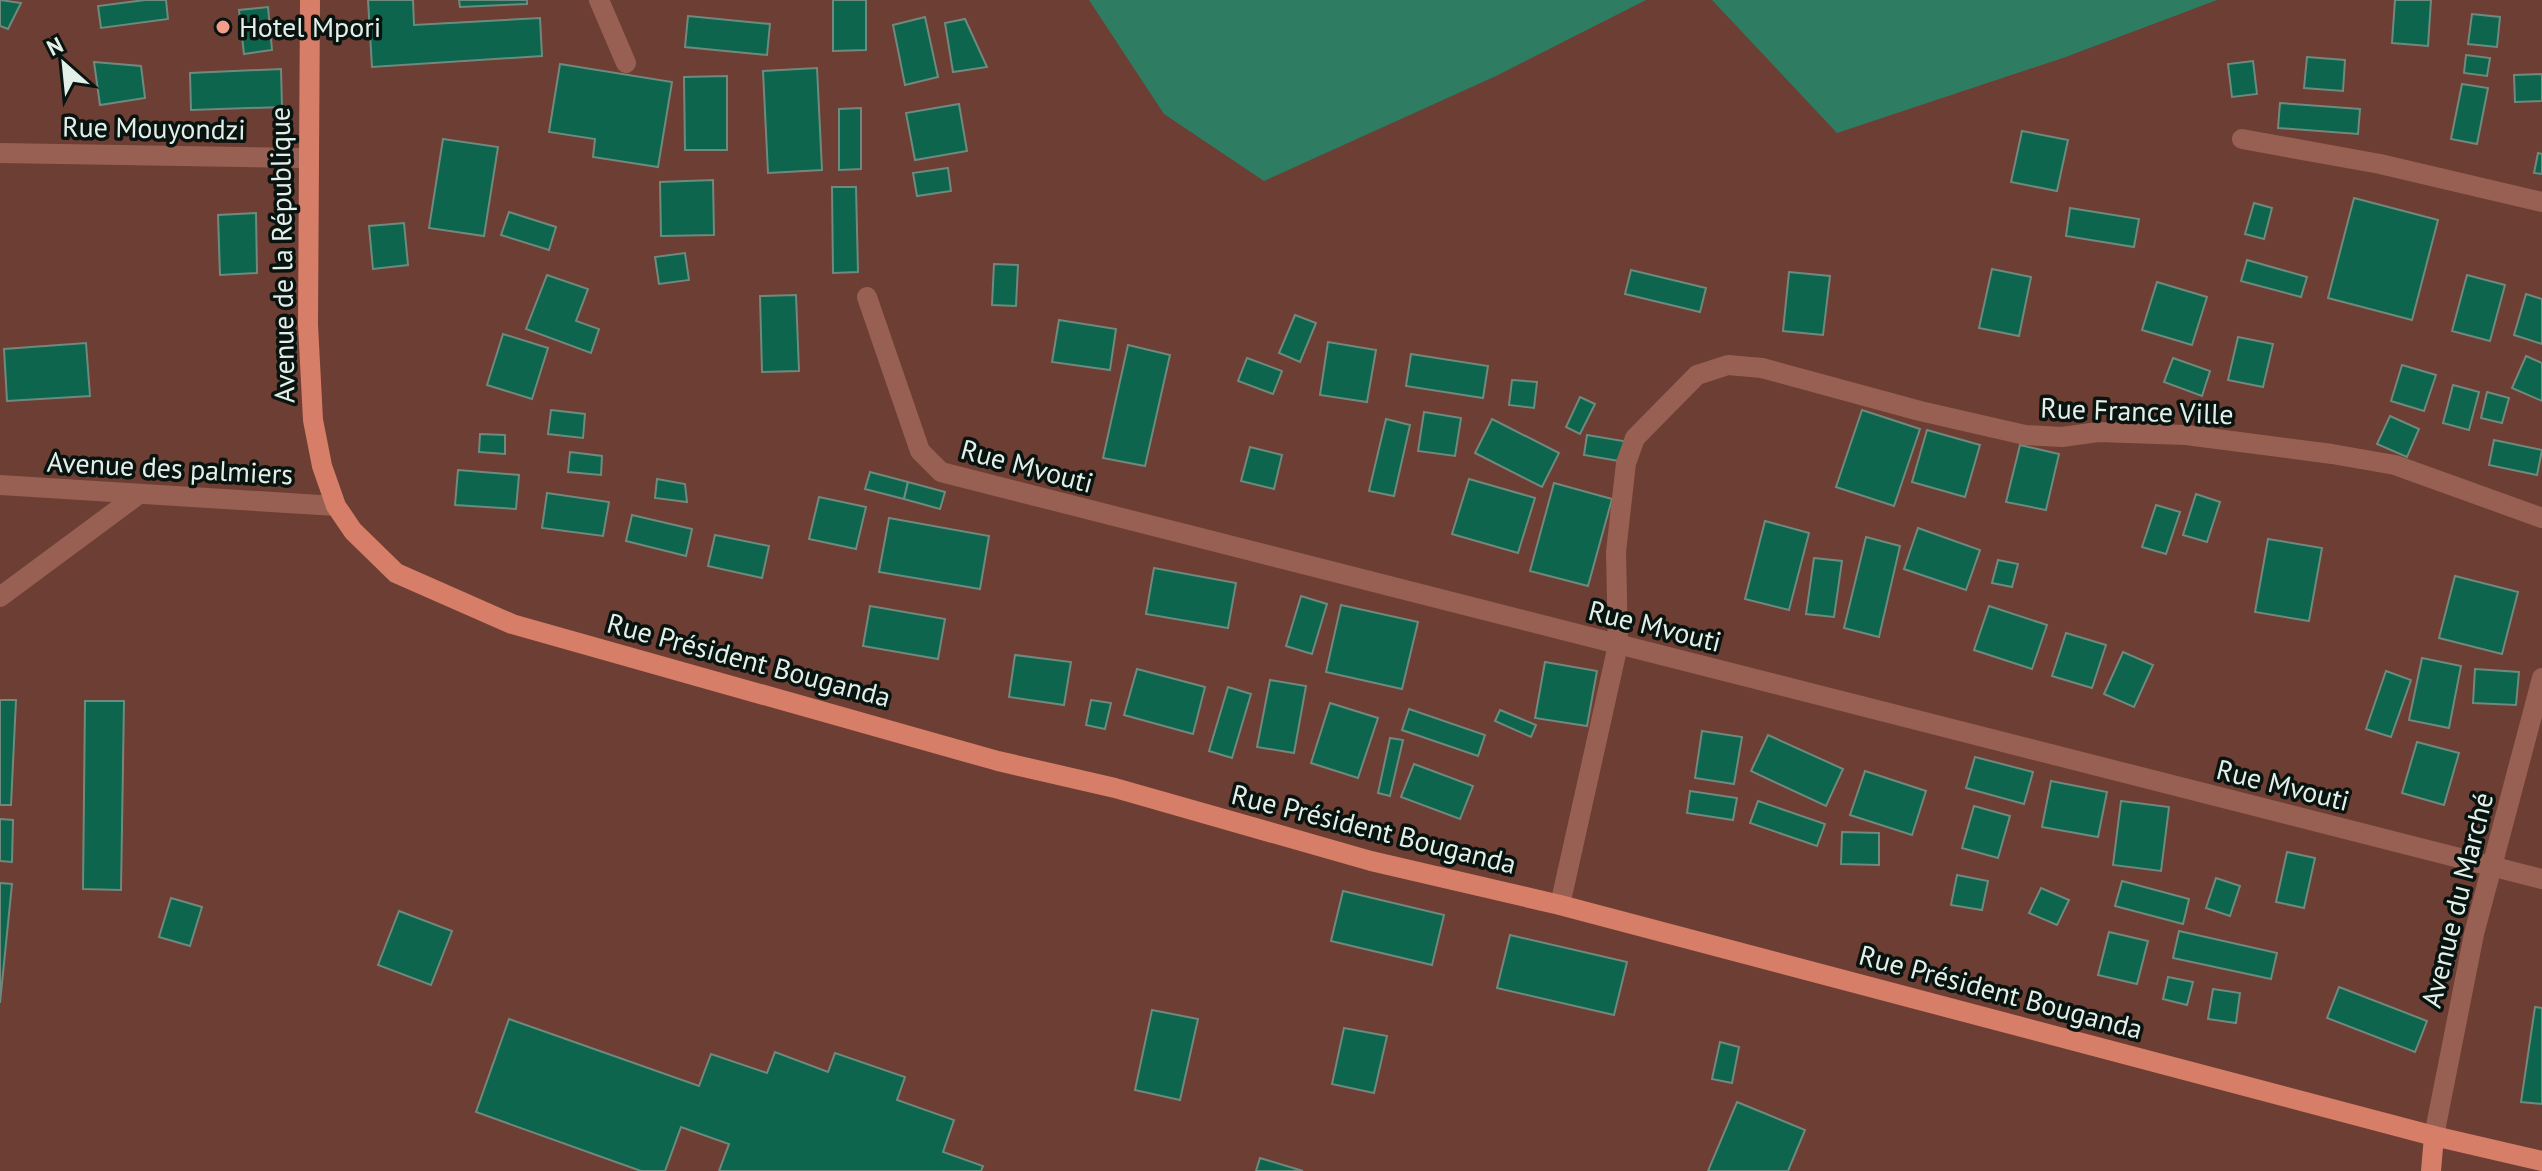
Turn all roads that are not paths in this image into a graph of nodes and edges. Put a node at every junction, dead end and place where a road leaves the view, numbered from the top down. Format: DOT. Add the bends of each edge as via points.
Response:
graph roads {
  1 [pos="310,0"];
  2 [pos="599,0"];
  3 [pos="626,63"];
  4 [pos="2242,139"];
  5 [pos="0,153"];
  6 [pos="307,158"];
  7 [pos="2542,202"];
  8 [pos="867,297"];
  9 [pos="0,485"];
  10 [pos="139,494"];
  11 [pos="336,506"];
  12 [pos="2542,518"];
  13 [pos="0,597"];
  14 [pos="1618,645"];
  15 [pos="2542,678"];
  16 [pos="2494,867"];
  17 [pos="2542,879"];
  18 [pos="1560,905"];
  19 [pos="2434,1136"];
  20 [pos="2542,1161"];
  21 [pos="2431,1171"];
  1 -- 6 [label="street, Avenue de la République"];
  2 -- 3 [label="street"];
  4 -- 7 [label="street"];
  5 -- 6 [label="street, Rue Mouyondzi"];
  6 -- 11 [label="street, Avenue de la République" via="313,420"];
  8 -- 14 [label="street, Rue Mvouti" via="920,451 941,472"];
  9 -- 10 [label="street, Avenue des palmiers"];
  10 -- 11 [label="street, Avenue des palmiers"];
  10 -- 13 [label="street"];
  11 -- 18 [label="street, Rue Président Bouganda" via="353,531 396,573 512,624 998,761 1115,788 1371,861"];
  12 -- 14 [label="street, Rue France Ville" via="2395,465 2186,435 2025,435 1762,368 1728,365 1697,375 1635,438 1621,491 1617,537"];
  14 -- 16 [label="street, Rue Mvouti"];
  14 -- 18 [label="street"];
  15 -- 16 [label="street, Avenue du Marché"];
  16 -- 17 [label="street, Rue Mvouti"];
  16 -- 19 [label="street, Avenue du Marché" via="2474,934"];
  18 -- 19 [label="street, Rue Président Bouganda"];
  19 -- 20 [label="street, Rue Président Bouganda"];
  19 -- 21 [label="street"];
}
